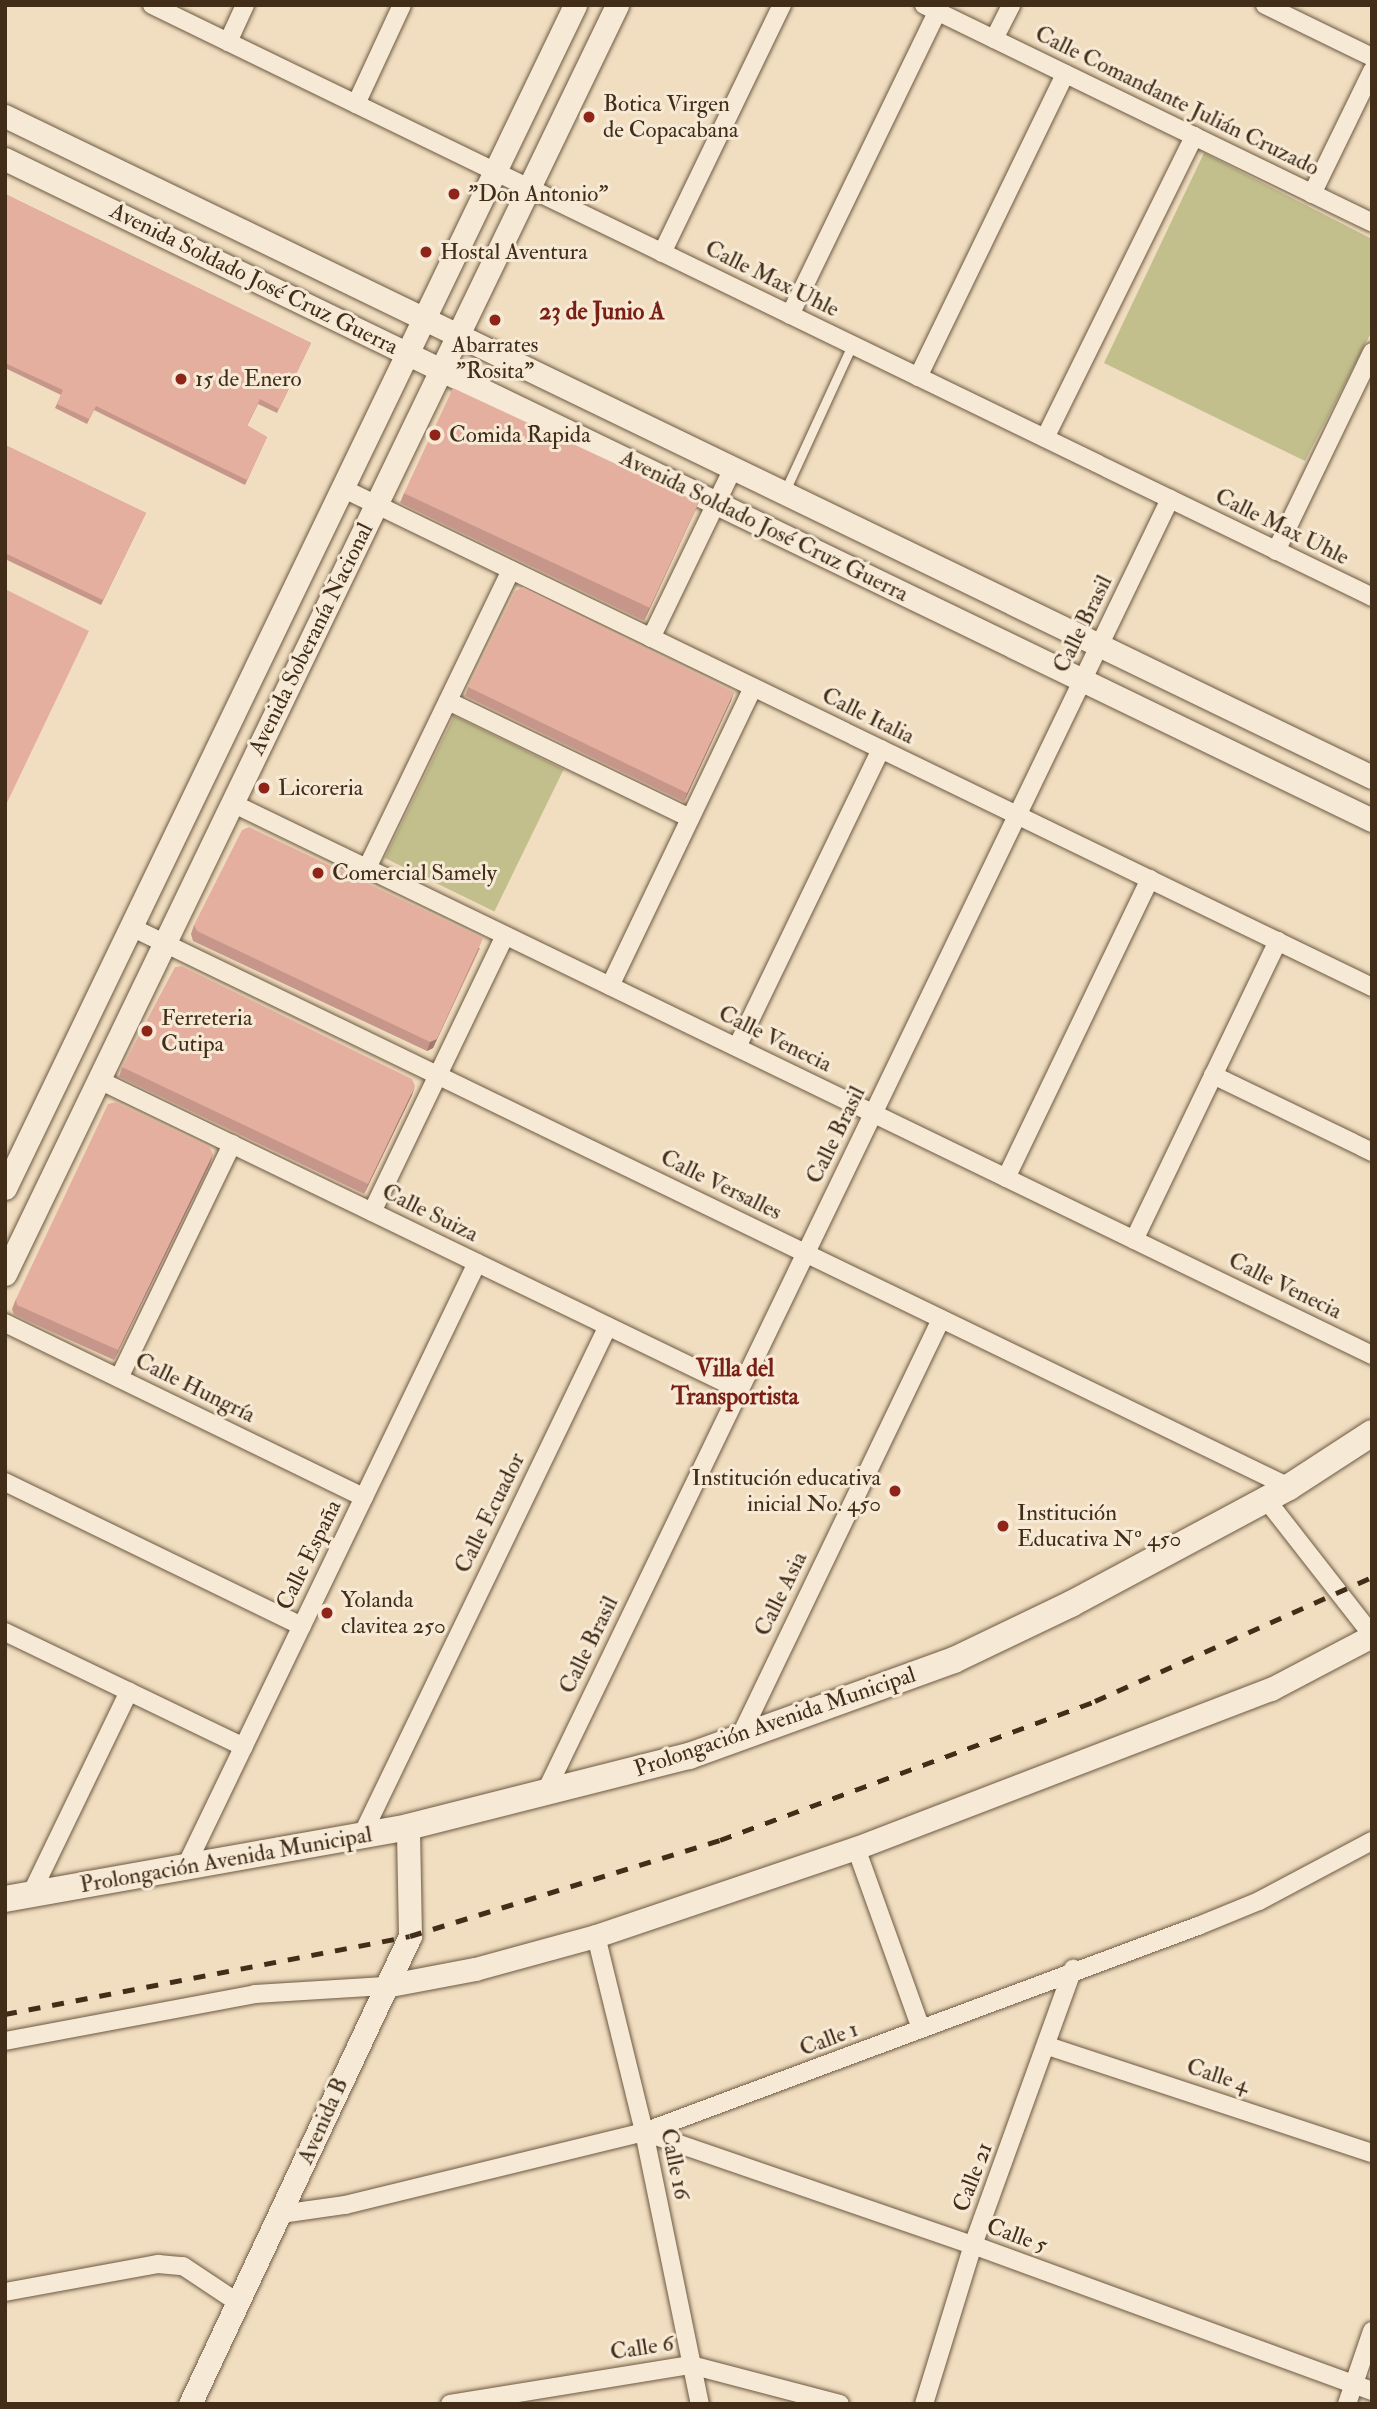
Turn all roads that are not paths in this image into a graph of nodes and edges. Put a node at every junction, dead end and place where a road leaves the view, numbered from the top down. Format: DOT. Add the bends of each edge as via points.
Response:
graph roads {
  1 [pos="152,5"];
  2 [pos="245,5"];
  3 [pos="402,5"];
  4 [pos="575,5"];
  5 [pos="617,5"];
  6 [pos="782,5"];
  7 [pos="1011,5"];
  8 [pos="1265,5"];
  9 [pos="930,8"];
  10 [pos="994,39"];
  11 [pos="228,42"];
  12 [pos="1372,57"];
  13 [pos="1372,71"];
  14 [pos="1065,74"];
  15 [pos="356,104"];
  16 [pos="5,116"];
  17 [pos="1194,136"];
  18 [pos="5,159"];
  19 [pos="495,172"];
  20 [pos="529,188"];
  21 [pos="1312,194"];
  22 [pos="1372,223"];
  23 [pos="662,253"];
  24 [pos="790,315"];
  25 [pos="424,319"];
  26 [pos="458,335"];
  27 [pos="852,345"];
  28 [pos="1372,352"];
  29 [pos="407,354"];
  30 [pos="441,370"];
  31 [pos="918,377"];
  32 [pos="1045,438"];
  33 [pos="733,468"];
  34 [pos="342,488"];
  35 [pos="784,493"];
  36 [pos="1170,499"];
  37 [pos="716,503"];
  38 [pos="376,505"];
  39 [pos="1276,551"];
  40 [pos="511,570"];
  41 [pos="1372,597"];
  42 [pos="651,638"];
  43 [pos="1100,645"];
  44 [pos="1083,680"];
  45 [pos="754,687"];
  46 [pos="447,701"];
  47 [pos="881,749"];
  48 [pos="1372,777"];
  49 [pos="232,803"];
  50 [pos="1018,815"];
  51 [pos="690,818"];
  52 [pos="1372,820"];
  53 [pos="367,869"];
  54 [pos="1150,879"];
  55 [pos="131,927"];
  56 [pos="505,936"];
  57 [pos="1278,941"];
  58 [pos="165,943"];
  59 [pos="610,986"];
  60 [pos="1372,987"];
  61 [pos="737,1048"];
  62 [pos="438,1075"];
  63 [pos="1213,1075"];
  64 [pos="99,1080"];
  65 [pos="873,1114"];
  66 [pos="232,1144"];
  67 [pos="1372,1152"];
  68 [pos="1006,1178"];
  69 [pos="5,1188"];
  70 [pos="372,1212"];
  71 [pos="1134,1240"];
  72 [pos="806,1253"];
  73 [pos="477,1263"];
  74 [pos="5,1274"];
  75 [pos="941,1319"];
  76 [pos="5,1323"];
  77 [pos="608,1326"];
  78 [pos="1372,1355"];
  79 [pos="119,1378"];
  80 [pos="740,1390"];
  81 [pos="1372,1433"];
  82 [pos="5,1482"];
  83 [pos="1277,1492"];
  84 [pos="364,1497"];
  85 [pos="302,1626"];
  86 [pos="5,1632"];
  87 [pos="1372,1636"];
  88 [pos="129,1691"];
  89 [pos="739,1739"];
  90 [pos="244,1747"];
  91 [pos="546,1791"];
  92 [pos="408,1827"];
  93 [pos="362,1835"];
  94 [pos="1372,1841"];
  95 [pos="856,1848"];
  96 [pos="185,1868"];
  97 [pos="31,1894"];
  98 [pos="5,1899"];
  99 [pos="596,1936"];
  100 [pos="1073,1969"];
  101 [pos="385,1986"];
  102 [pos="921,2029"];
  103 [pos="5,2041"];
  104 [pos="1048,2046"];
  105 [pos="644,2132"];
  106 [pos="1372,2153"];
  107 [pos="281,2214"];
  108 [pos="973,2245"];
  109 [pos="5,2292"];
  110 [pos="237,2302"];
  111 [pos="1372,2331"];
  112 [pos="691,2365"];
  113 [pos="1353,2385"];
  114 [pos="1372,2391"];
  115 [pos="190,2404"];
  116 [pos="450,2404"];
  117 [pos="700,2404"];
  118 [pos="840,2404"];
  119 [pos="924,2404"];
  120 [pos="1347,2404"];
  1 -- 11 [label="street, Calle Max Uhle"];
  2 -- 11 [label="street"];
  3 -- 15 [label="street"];
  4 -- 19 [label="street, Avenida Soberanía Nacional"];
  5 -- 20 [label="street, Avenida Soberanía Nacional"];
  6 -- 23 [label="street"];
  7 -- 10 [label="street"];
  8 -- 12 [label="street"];
  9 -- 10 [label="street, Calle Comandante Julián Cruzado"];
  9 -- 24 [label="street"];
  10 -- 14 [label="street, Calle Comandante Julián Cruzado"];
  11 -- 15 [label="street, Calle Max Uhle"];
  13 -- 21 [label="street"];
  14 -- 17 [label="street, Calle Comandante Julián Cruzado"];
  14 -- 31 [label="street"];
  15 -- 19 [label="street, Calle Max Uhle"];
  16 -- 25 [label="street, Avenida Soldado José Cruz Guerra"];
  17 -- 21 [label="street, Calle Comandante Julián Cruzado"];
  17 -- 32 [label="street"];
  18 -- 29 [label="street, Avenida Soldado José Cruz Guerra"];
  19 -- 20 [label="street, Calle Max Uhle"];
  19 -- 25 [label="street, Avenida Soberanía Nacional"];
  20 -- 23 [label="street, Calle Max Uhle"];
  20 -- 26 [label="street, Avenida Soberanía Nacional"];
  21 -- 22 [label="street, Calle Comandante Julián Cruzado"];
  23 -- 24 [label="street, Calle Max Uhle"];
  24 -- 27 [label="street, Calle Max Uhle"];
  25 -- 26 [label="street, Avenida Soldado José Cruz Guerra"];
  25 -- 29 [label="street, Avenida Soberanía Nacional"];
  26 -- 30 [label="street, Avenida Soberanía Nacional"];
  26 -- 33 [label="street, Avenida Soldado José Cruz Guerra"];
  27 -- 31 [label="street, Calle Max Uhle"];
  27 -- 35 [label="lane"];
  28 -- 39 [label="street"];
  29 -- 30 [label="street, Avenida Soldado José Cruz Guerra"];
  29 -- 34 [label="street, Avenida Soberanía Nacional"];
  30 -- 37 [label="street, Avenida Soldado José Cruz Guerra"];
  30 -- 38 [label="street, Avenida Soberanía Nacional"];
  31 -- 32 [label="street, Calle Max Uhle"];
  32 -- 36 [label="street, Calle Max Uhle"];
  33 -- 35 [label="street, Avenida Soldado José Cruz Guerra"];
  33 -- 37 [label="street"];
  34 -- 38 [label="street, Calle Italia"];
  34 -- 55 [label="street, Avenida Soberanía Nacional"];
  35 -- 43 [label="street, Avenida Soldado José Cruz Guerra"];
  36 -- 39 [label="street, Calle Max Uhle"];
  36 -- 43 [label="street, Calle Brasil"];
  37 -- 42 [label="street"];
  37 -- 44 [label="street, Avenida Soldado José Cruz Guerra"];
  38 -- 40 [label="street, Calle Italia"];
  38 -- 49 [label="street, Avenida Soberanía Nacional"];
  39 -- 41 [label="street, Calle Max Uhle"];
  40 -- 42 [label="street, Calle Italia"];
  40 -- 46 [label="street"];
  42 -- 45 [label="street, Calle Italia"];
  43 -- 44 [label="street, Calle Brasil"];
  43 -- 48 [label="street, Avenida Soldado José Cruz Guerra"];
  44 -- 50 [label="street, Calle Brasil"];
  44 -- 52 [label="street, Avenida Soldado José Cruz Guerra"];
  45 -- 47 [label="street, Calle Italia"];
  45 -- 51 [label="street"];
  46 -- 51 [label="street"];
  46 -- 53 [label="street"];
  47 -- 50 [label="street, Calle Italia"];
  47 -- 61 [label="street"];
  49 -- 53 [label="street, Calle Venecia"];
  49 -- 58 [label="street, Avenida Soberanía Nacional"];
  50 -- 54 [label="street, Calle Italia"];
  50 -- 65 [label="street, Calle Brasil"];
  51 -- 59 [label="street"];
  53 -- 56 [label="street, Calle Venecia"];
  54 -- 57 [label="street, Calle Italia"];
  54 -- 68 [label="street"];
  55 -- 58 [label="street, Calle Versalles"];
  55 -- 69 [label="street, Avenida Soberanía Nacional"];
  56 -- 59 [label="street, Calle Venecia"];
  56 -- 62 [label="street"];
  57 -- 60 [label="street, Calle Italia"];
  57 -- 63 [label="street"];
  58 -- 62 [label="street, Calle Versalles"];
  58 -- 64 [label="street, Avenida Soberanía Nacional"];
  59 -- 61 [label="street, Calle Venecia"];
  61 -- 65 [label="street, Calle Venecia"];
  62 -- 70 [label="street"];
  62 -- 72 [label="street, Calle Versalles"];
  63 -- 67 [label="street"];
  63 -- 71 [label="street"];
  64 -- 66 [label="street, Calle Suiza"];
  64 -- 74 [label="street, Avenida Soberanía Nacional"];
  65 -- 68 [label="street, Calle Venecia"];
  65 -- 72 [label="street, Calle Brasil"];
  66 -- 70 [label="street, Calle Suiza"];
  66 -- 79 [label="street"];
  68 -- 71 [label="street, Calle Venecia"];
  70 -- 73 [label="street, Calle Suiza"];
  71 -- 78 [label="street, Calle Venecia"];
  72 -- 75 [label="street, Calle Versalles"];
  72 -- 80 [label="street, Calle Brasil"];
  73 -- 77 [label="street, Calle Suiza"];
  73 -- 84 [label="street, Calle España"];
  75 -- 83 [label="street, Calle Versalles"];
  75 -- 89 [label="street, Calle Asia"];
  76 -- 79 [label="street, Calle Hungría"];
  77 -- 80 [label="street, Calle Suiza"];
  77 -- 93 [label="street, Calle Ecuador"];
  79 -- 84 [label="street, Calle Hungría"];
  80 -- 91 [label="street, Calle Brasil"];
  81 -- 83 [label="main road, Prolongación Avenida Municipal"];
  82 -- 85 [label="street"];
  83 -- 87 [label="street"];
  83 -- 89 [label="main road, Prolongación Avenida Municipal" via="1071,1604 954,1660"];
  84 -- 85 [label="street, Calle España"];
  85 -- 90 [label="street, Calle España"];
  86 -- 88 [label="street"];
  87 -- 95 [label="street" via="1271,1689"];
  88 -- 90 [label="street"];
  88 -- 97 [label="street"];
  89 -- 91 [label="main road, Prolongación Avenida Municipal" via="634,1772"];
  90 -- 96 [label="street, Calle España"];
  91 -- 92 [label="main road, Prolongación Avenida Municipal"];
  92 -- 93 [label="main road, Prolongación Avenida Municipal"];
  92 -- 101 [label="street, Avenida B" via="410,1936"];
  93 -- 96 [label="main road, Prolongación Avenida Municipal"];
  94 -- 100 [label="street, Calle 1" via="1259,1901"];
  95 -- 99 [label="street"];
  95 -- 102 [label="street"];
  96 -- 97 [label="main road, Prolongación Avenida Municipal"];
  97 -- 98 [label="main road, Prolongación Avenida Municipal"];
  99 -- 101 [label="street" via="475,1969"];
  99 -- 105 [label="street, Calle 16"];
  100 -- 102 [label="street, Calle 1"];
  100 -- 104 [label="street, Calle 21"];
  101 -- 103 [label="street" via="256,1994"];
  101 -- 107 [label="street, Avenida B"];
  102 -- 105 [label="street, Calle 1"];
  104 -- 106 [label="street, Calle 4"];
  104 -- 108 [label="street, Calle 21"];
  105 -- 107 [label="street, Calle 1" via="345,2205"];
  105 -- 108 [label="street, Calle 5"];
  105 -- 112 [label="street, Calle 16"];
  107 -- 110 [label="street, Avenida B"];
  108 -- 113 [label="street, Calle 5"];
  108 -- 119 [label="street, Calle 21"];
  109 -- 110 [label="street" via="158,2264 183,2266"];
  110 -- 115 [label="street, Avenida B"];
  111 -- 113 [label="street"];
  112 -- 116 [label="street, Calle 6"];
  112 -- 117 [label="street, Calle 16"];
  112 -- 118 [label="street, Calle 6"];
  113 -- 114 [label="street, Calle 5"];
  113 -- 120 [label="street"];
}
